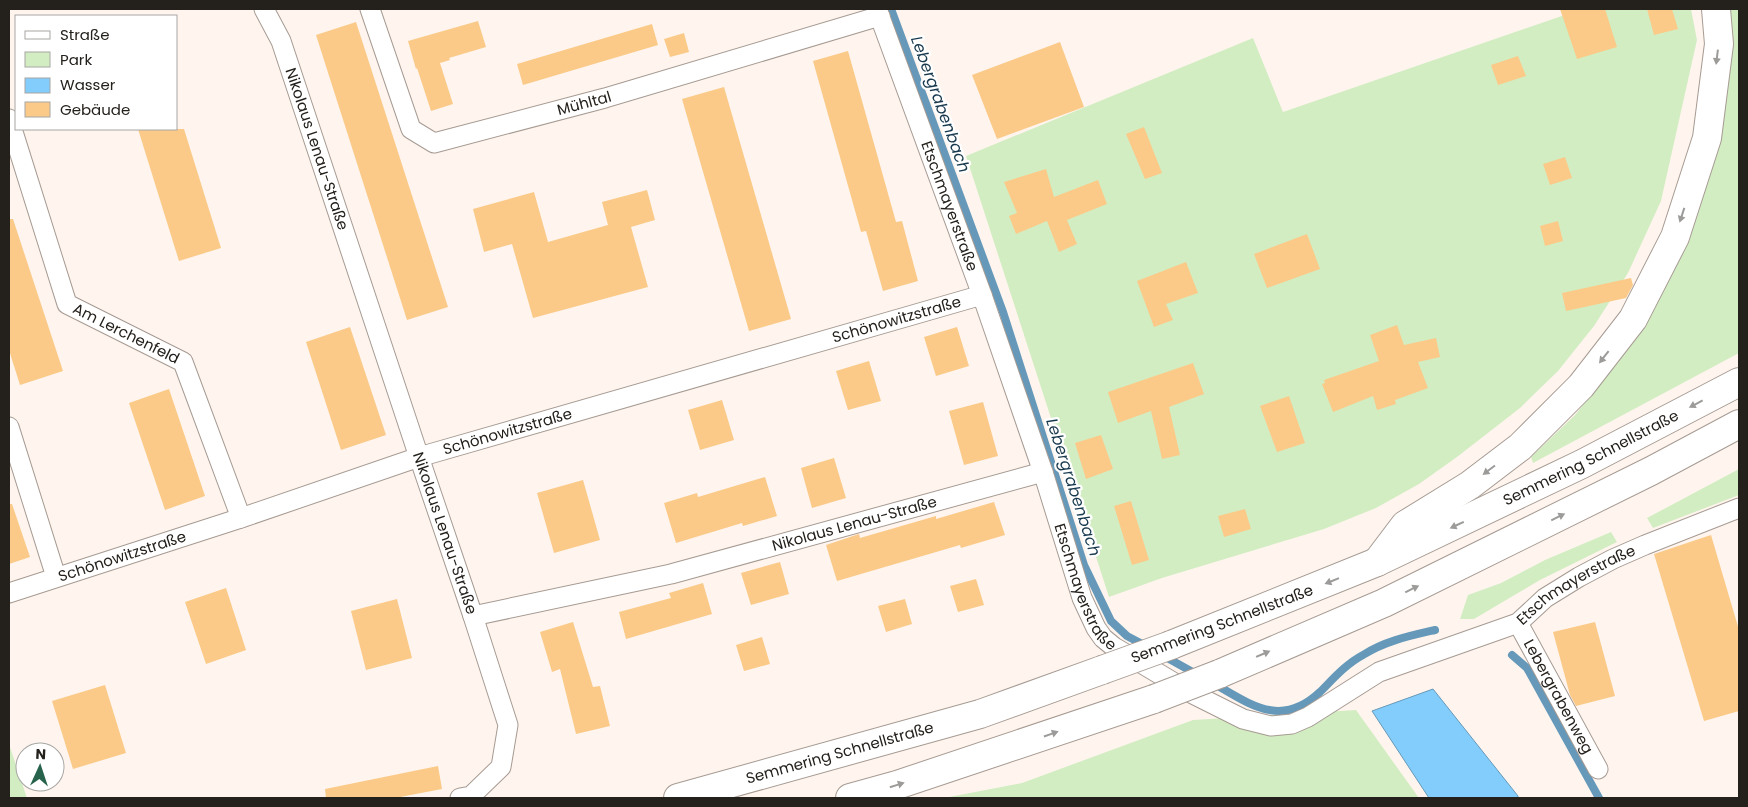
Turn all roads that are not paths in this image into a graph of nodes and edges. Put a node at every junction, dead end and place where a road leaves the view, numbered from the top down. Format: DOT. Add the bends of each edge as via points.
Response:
graph roads {
  1 [pos="264,9"];
  2 [pos="370,9"];
  3 [pos="1716,9"];
  4 [pos="878,12"];
  5 [pos="9,118"];
  6 [pos="982,295"];
  7 [pos="1739,382"];
  8 [pos="1739,424"];
  9 [pos="9,427"];
  10 [pos="419,457"];
  11 [pos="1042,472"];
  12 [pos="1739,508"];
  13 [pos="241,518"];
  14 [pos="1377,562"];
  15 [pos="56,577"];
  16 [pos="9,593"];
  17 [pos="474,616"];
  18 [pos="1518,623"];
  19 [pos="1598,769"];
  20 [pos="465,797"];
  21 [pos="678,798"];
  22 [pos="850,798"];
  1 -- 10 [label="street, Nikolaus Lenau-Straße" via="284,50"];
  2 -- 4 [label="street, Mühltal" via="411,129 434,144 604,98"];
  3 -- 14 [label="highway, one-way" via="1719,44 1706,138 1675,237 1633,319 1581,386 1520,447 1470,485 1405,525"];
  4 -- 6 [label="street, Etschmayerstraße"];
  5 -- 13 [label="street, Am Lerchenfeld" via="67,304 183,362"];
  6 -- 10 [label="street, Schönowitzstraße"];
  6 -- 11 [label="street, Etschmayerstraße"];
  7 -- 14 [label="highway, Semmering Schnellstraße, one-way" via="1582,464"];
  22 -- 8 [label="highway, one-way, bridge" via="1154,699 1219,674 1384,603"];
  9 -- 15 [label="street"];
  10 -- 13 [label="street, Schönowitzstraße"];
  10 -- 17 [label="street, Nikolaus Lenau-Straße"];
  11 -- 17 [label="street, Nikolaus Lenau-Straße" via="671,574"];
  11 -- 18 [label="street, Etschmayerstraße" via="1082,598 1103,638 1193,694 1243,719 1271,726 1292,724 1379,672"];
  12 -- 18 [label="street, Etschmayerstraße" via="1645,545 1579,577 1545,598"];
  13 -- 15 [label="street, Schönowitzstraße"];
  14 -- 21 [label="highway, Semmering Schnellstraße, one-way, bridge" via="1171,645 980,714"];
  15 -- 16 [label="street, Schönowitzstraße"];
  17 -- 20 [label="street" via="508,725 501,767"];
  18 -- 19 [label="street, Lebergrabenweg"];
}
